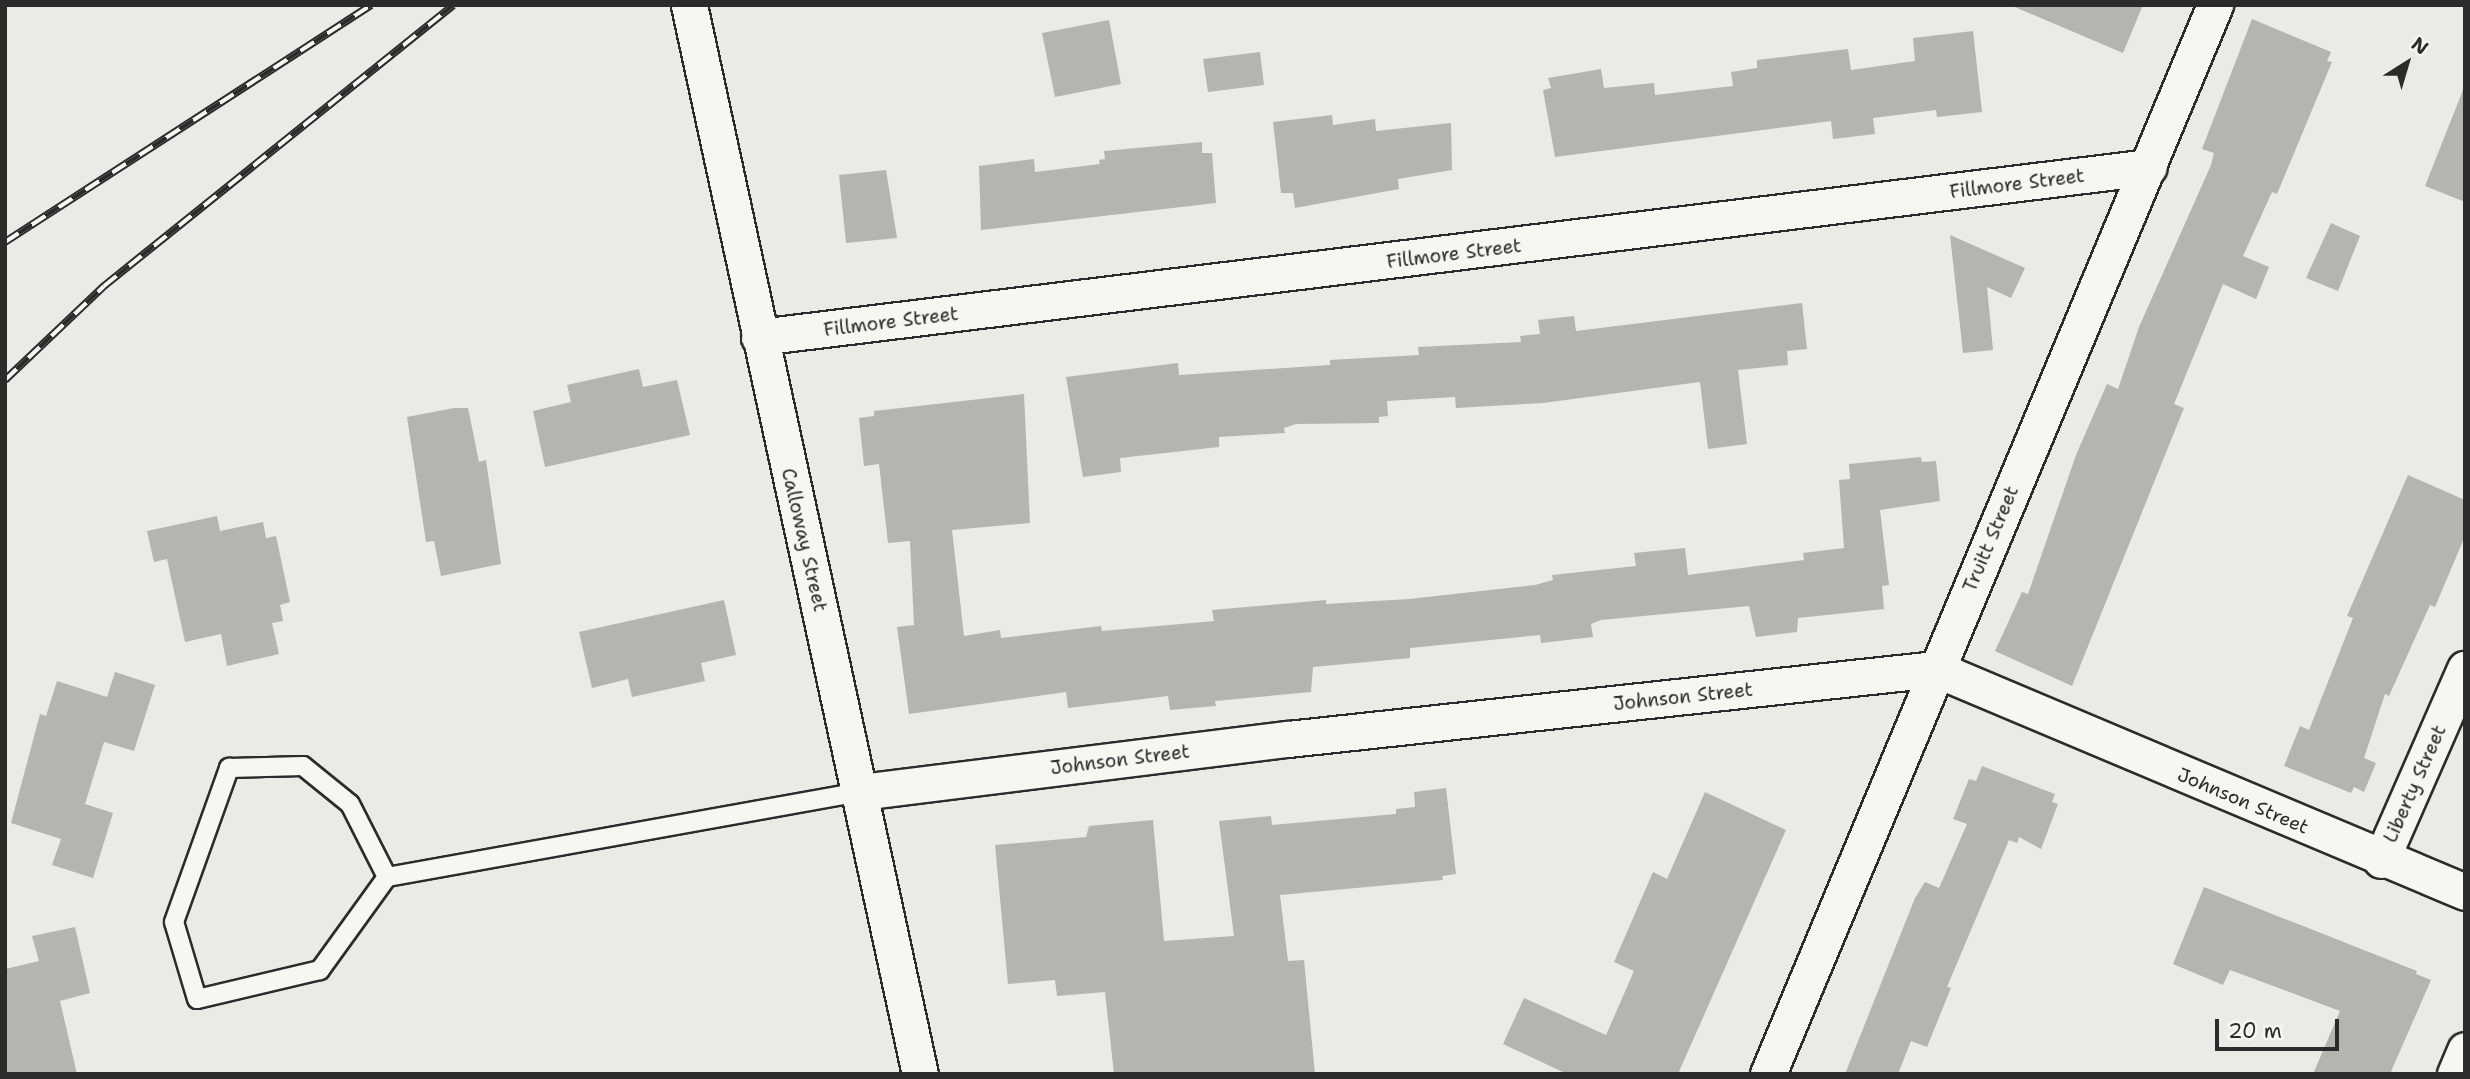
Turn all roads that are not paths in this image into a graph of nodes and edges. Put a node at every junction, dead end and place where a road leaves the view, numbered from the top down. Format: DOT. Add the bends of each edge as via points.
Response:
graph roads {
  1 [pos="689,5"];
  2 [pos="2215,5"];
  3 [pos="2148,167"];
  4 [pos="759,337"];
  5 [pos="1936,669"];
  6 [pos="2465,669"];
  7 [pos="861,792"];
  8 [pos="2381,860"];
  9 [pos="387,877"];
  10 [pos="2465,892"];
  11 [pos="2465,1050"];
  12 [pos="920,1074"];
  13 [pos="1768,1074"];
  14 [pos="2455,1074"];
  1 -- 4 [label="street, Calloway Street"];
  2 -- 3 [label="street, Truitt Street"];
  3 -- 4 [label="street, Fillmore Street"];
  3 -- 5 [label="street, Truitt Street"];
  4 -- 7 [label="street, Calloway Street"];
  5 -- 7 [label="street, Johnson Street" via="1288,739"];
  5 -- 8 [label="street, Johnson Street"];
  5 -- 13 [label="street, Truitt Street"];
  6 -- 8 [label="street, Liberty Street"];
  7 -- 9 [label="lane"];
  7 -- 12 [label="street, Calloway Street"];
  8 -- 10 [label="street, Johnson Street"];
  9 -- 9 [label="lane" via="350,804 303,766 229,768 174,922 197,999 320,970"];
  11 -- 14 [label="street"];
}
